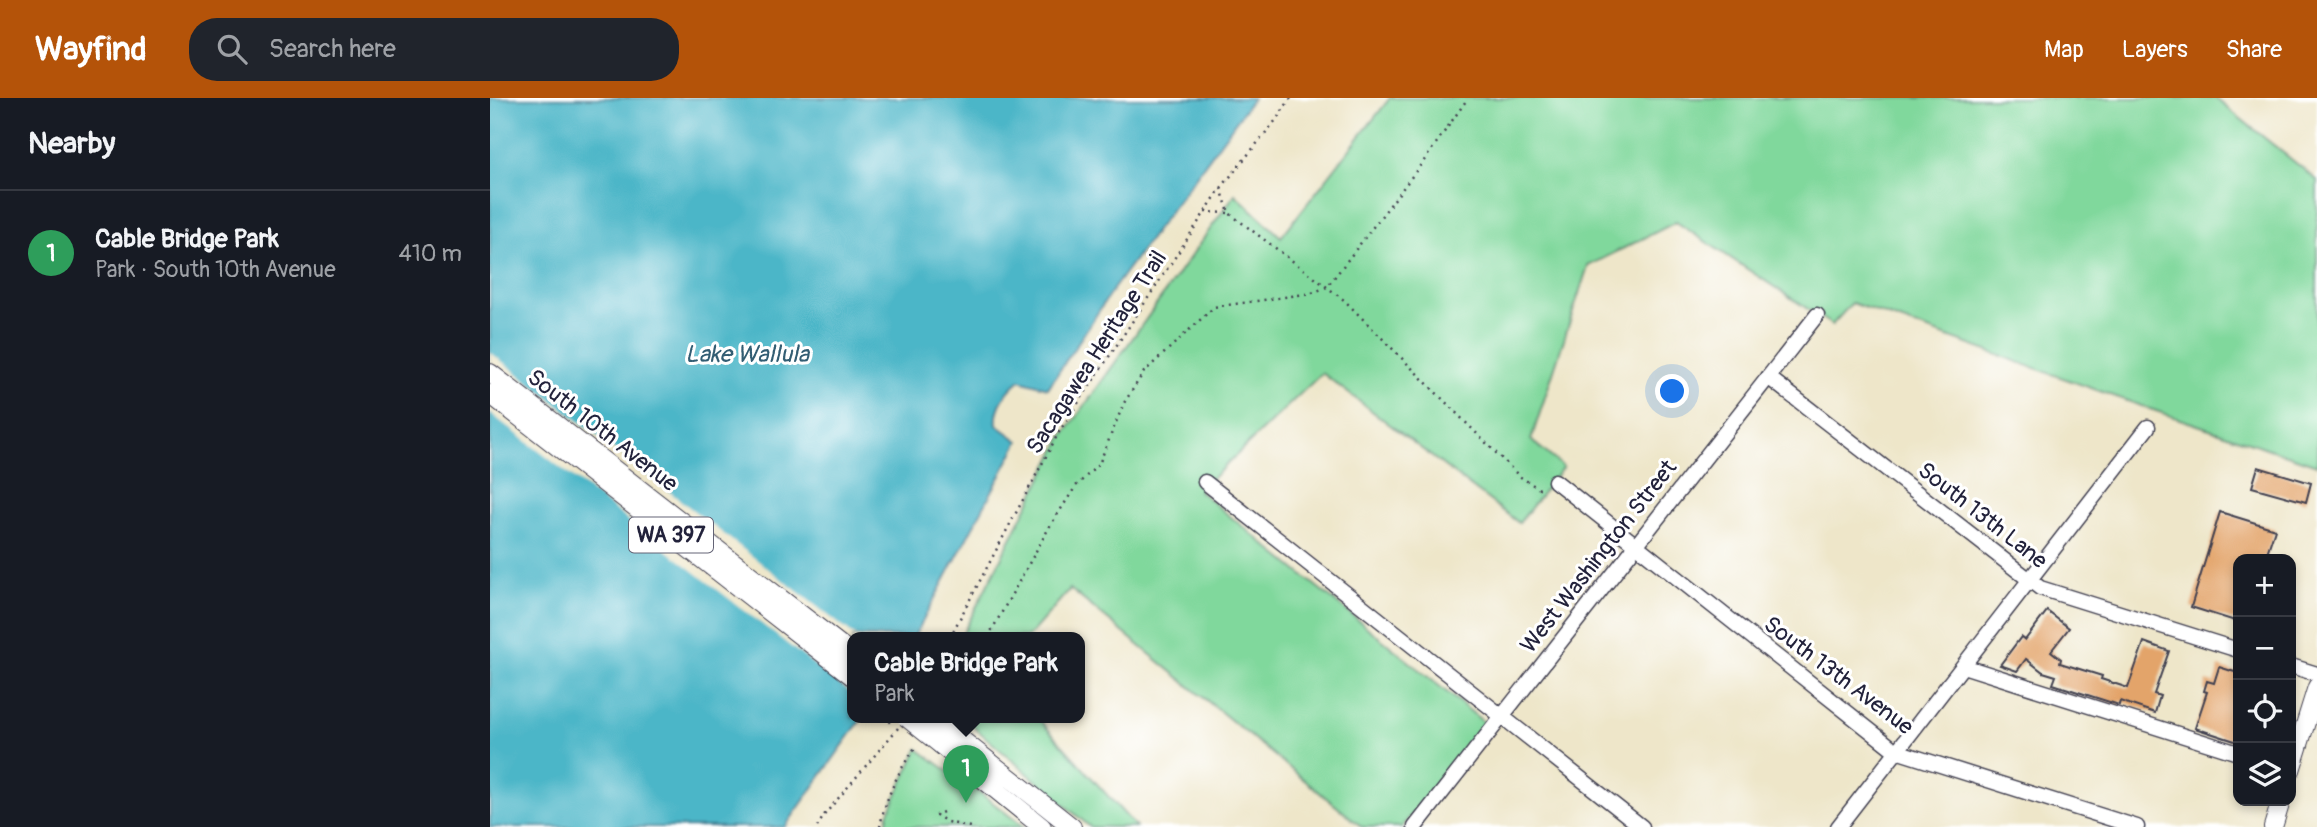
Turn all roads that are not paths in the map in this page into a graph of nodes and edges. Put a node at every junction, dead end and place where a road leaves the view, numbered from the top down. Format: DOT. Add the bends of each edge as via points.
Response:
graph roads {
  1 [pos="1816,315"];
  2 [pos="490,373"];
  3 [pos="1768,377"];
  4 [pos="490,394"];
  5 [pos="2148,427"];
  6 [pos="1555,481"];
  7 [pos="1205,482"];
  8 [pos="1636,546"];
  9 [pos="2029,580"];
  10 [pos="2233,648"];
  11 [pos="847,650"];
  12 [pos="1963,666"];
  13 [pos="2296,668"];
  14 [pos="847,672"];
  15 [pos="2317,674"];
  16 [pos="2317,687"];
  17 [pos="1499,717"];
  18 [pos="906,723"];
  19 [pos="938,723"];
  20 [pos="947,738"];
  21 [pos="1896,751"];
  22 [pos="2233,751"];
  23 [pos="2296,753"];
  24 [pos="2279,806"];
  25 [pos="1042,827"];
  26 [pos="1072,827"];
  27 [pos="1415,827"];
  28 [pos="1642,827"];
  29 [pos="1838,827"];
  30 [pos="2137,827"];
  31 [pos="2273,827"];
  1 -- 3 [label="street, West Washington Street"];
  2 -- 11 [label="main road, South 10th Avenue / WA 397"];
  3 -- 8 [label="street, West Washington Street"];
  3 -- 9 [label="street, South 13th Lane"];
  4 -- 14 [label="main road, South 10th Avenue / WA 397"];
  5 -- 9 [label="street"];
  6 -- 8 [label="street, South 13th Avenue"];
  7 -- 17 [label="street"];
  8 -- 17 [label="street, West Washington Street"];
  8 -- 21 [label="street, South 13th Avenue"];
  9 -- 10 [label="street, South 13th Lane" via="2040,589"];
  9 -- 12 [label="street"];
  12 -- 21 [label="street"];
  12 -- 22 [label="street"];
  13 -- 15 [label="street"];
  16 -- 23 [label="main road"];
  17 -- 27 [label="street, West Washington Street"];
  17 -- 28 [label="street"];
  18 -- 20 [label="main road, bridge"];
  19 -- 20 [label="main road, bridge"];
  20 -- 25 [label="main road"];
  20 -- 26 [label="main road"];
  21 -- 29 [label="street"];
  21 -- 30 [label="street, South 13th Avenue"];
  24 -- 31 [label="main road"];
}
